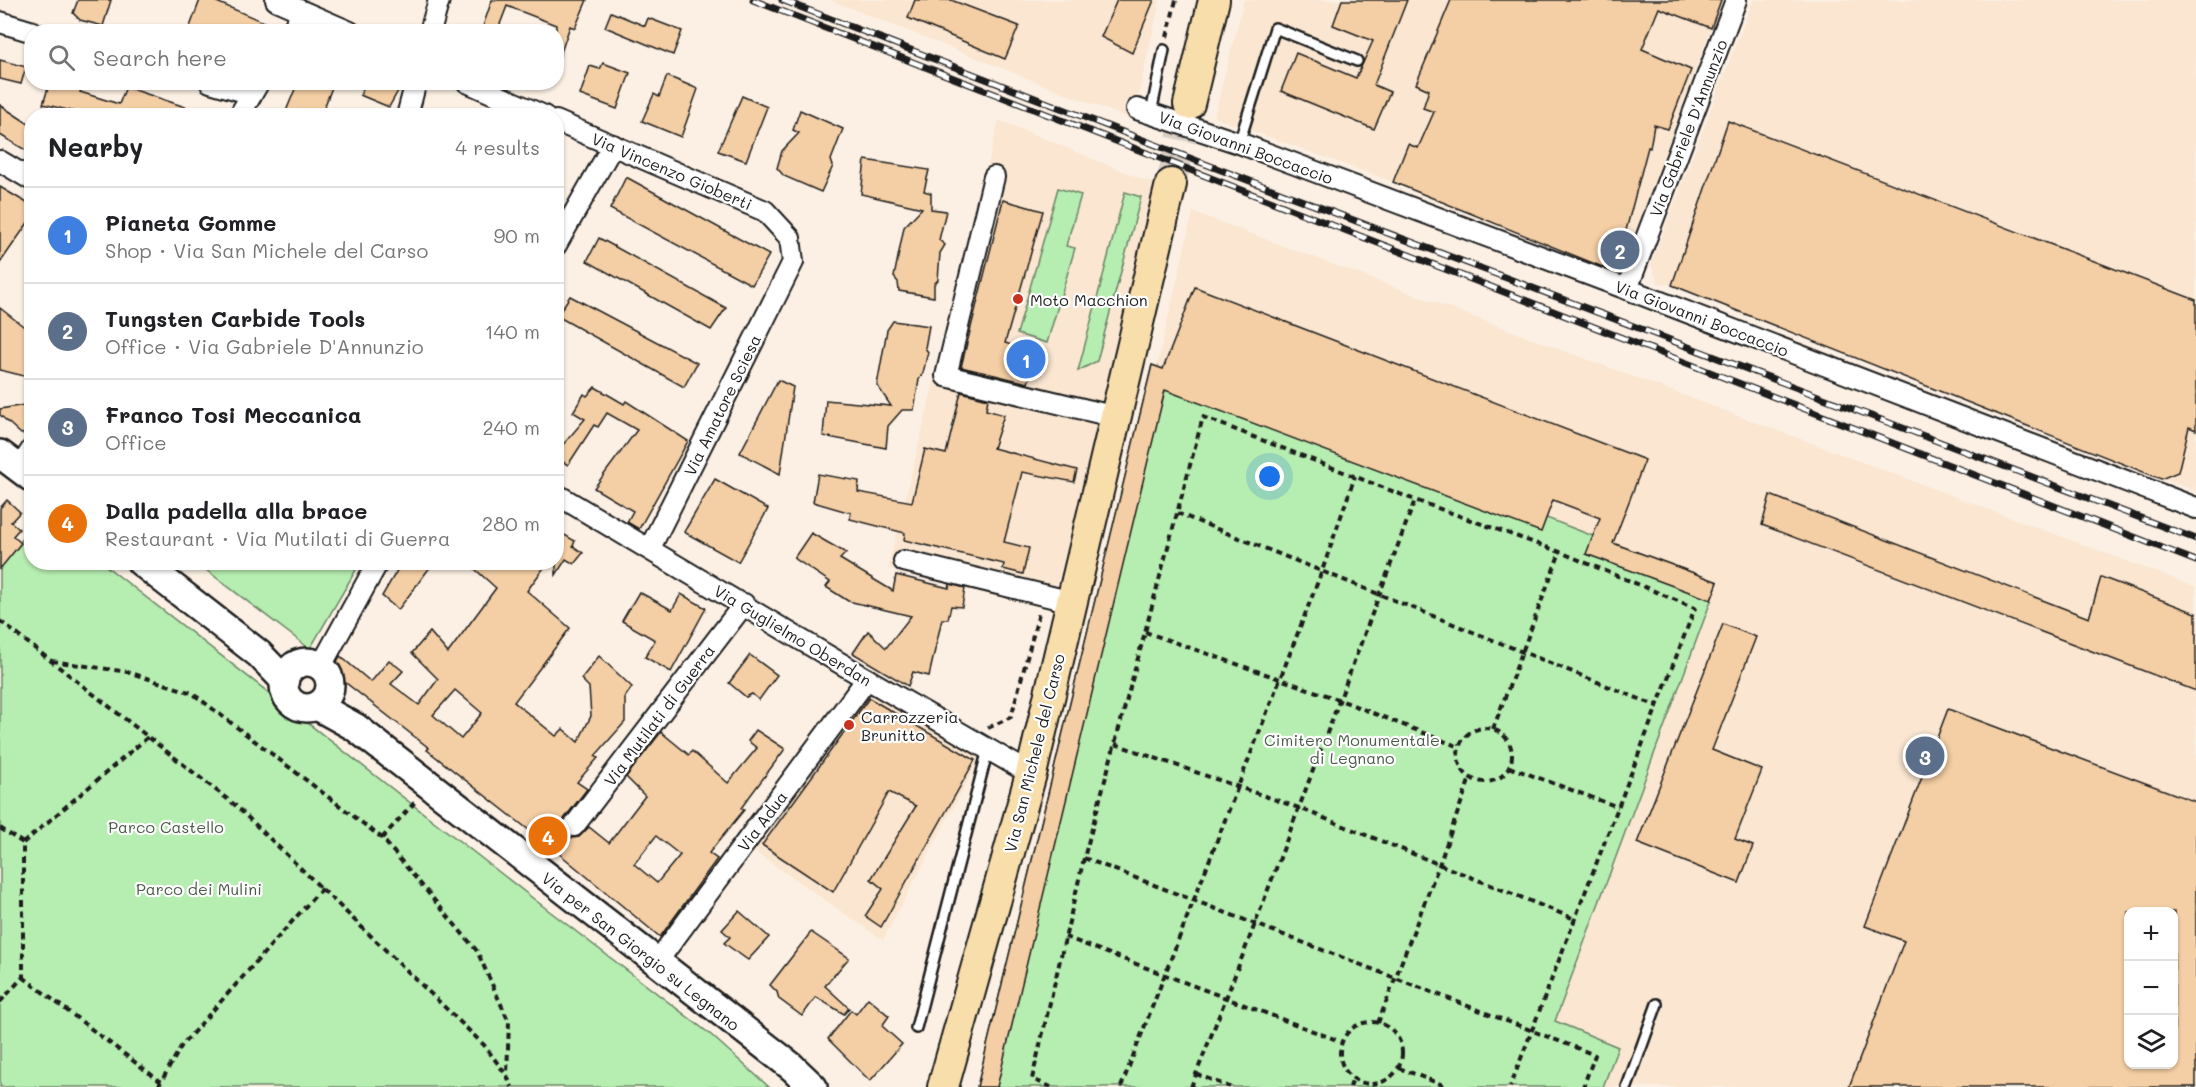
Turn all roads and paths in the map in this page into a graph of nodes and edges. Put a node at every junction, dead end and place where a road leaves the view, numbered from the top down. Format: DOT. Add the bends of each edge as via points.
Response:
graph roads {
  1 [pos="276,0"];
  2 [pos="439,0"];
  3 [pos="1176,0"];
  4 [pos="1214,0"];
  5 [pos="1736,0"];
  6 [pos="303,12"];
  7 [pos="0,22"];
  8 [pos="296,24"];
  9 [pos="331,24"];
  10 [pos="432,24"];
  11 [pos="24,29"];
  12 [pos="1164,50"];
  13 [pos="1357,62"];
  14 [pos="254,90"];
  15 [pos="414,90"];
  16 [pos="485,90"];
  17 [pos="1189,104"];
  18 [pos="244,108"];
  19 [pos="409,108"];
  20 [pos="526,108"];
  21 [pos="1144,111"];
  22 [pos="564,124"];
  23 [pos="1239,143"];
  24 [pos="613,145"];
  25 [pos="0,161"];
  26 [pos="24,175"];
  27 [pos="994,177"];
  28 [pos="1171,184"];
  29 [pos="564,231"];
  30 [pos="793,262"];
  31 [pos="1627,289"];
  32 [pos="1116,417"];
  33 [pos="1355,476"];
  34 [pos="564,499"];
  35 [pos="1415,500"];
  36 [pos="2196,508"];
  37 [pos="1177,513"];
  38 [pos="650,548"];
  39 [pos="1560,552"];
  40 [pos="904,561"];
  41 [pos="151,570"];
  42 [pos="374,570"];
  43 [pos="1322,571"];
  44 [pos="1380,594"];
  45 [pos="1058,598"];
  46 [pos="744,604"];
  47 [pos="0,621"];
  48 [pos="1145,632"];
  49 [pos="1522,651"];
  50 [pos="51,661"];
  51 [pos="321,666"];
  52 [pos="288,674"];
  53 [pos="867,680"];
  54 [pos="1279,680"];
  55 [pos="1340,700"];
  56 [pos="322,701"];
  57 [pos="1657,706"];
  58 [pos="986,728"];
  59 [pos="1493,729"];
  60 [pos="148,737"];
  61 [pos="1114,744"];
  62 [pos="1459,747"];
  63 [pos="988,749"];
  64 [pos="1509,767"];
  65 [pos="1031,774"];
  66 [pos="1470,778"];
  67 [pos="430,786"];
  68 [pos="1237,786"];
  69 [pos="1618,807"];
  70 [pos="1299,808"];
  71 [pos="574,826"];
  72 [pos="0,828"];
  73 [pos="382,838"];
  74 [pos="23,843"];
  75 [pos="1084,858"];
  76 [pos="1439,865"];
  77 [pos="321,888"];
  78 [pos="1192,900"];
  79 [pos="1575,920"];
  80 [pos="1255,924"];
  81 [pos="1065,937"];
  82 [pos="656,963"];
  83 [pos="1164,973"];
  84 [pos="23,977"];
  85 [pos="1395,977"];
  86 [pos="1227,997"];
  87 [pos="0,1002"];
  88 [pos="1657,1004"];
  89 [pos="1378,1023"];
  90 [pos="915,1028"];
  91 [pos="1532,1030"];
  92 [pos="1342,1042"];
  93 [pos="1399,1068"];
  94 [pos="1196,1074"];
  95 [pos="507,1076"];
  96 [pos="1353,1078"];
  97 [pos="161,1082"];
  98 [pos="158,1087"];
  99 [pos="512,1087"];
  100 [pos="813,1087"];
  101 [pos="943,1087"];
  102 [pos="1052,1087"];
  103 [pos="1121,1087"];
  104 [pos="1191,1087"];
  105 [pos="1230,1087"];
  106 [pos="1350,1087"];
  107 [pos="1448,1087"];
  108 [pos="1510,1087"];
  109 [pos="1583,1087"];
  110 [pos="1627,1087"];
  1 -- 6 [label="street"];
  2 -- 10 [label="street"];
  3 -- 12 [label="path"];
  4 -- 17 [label="main road"];
  5 -- 31 [label="street, Via Gabriele D'Annunzio"];
  6 -- 8 [label="street"];
  6 -- 9 [label="street"];
  7 -- 11 [label="street"];
  12 -- 21 [label="lane"];
  13 -- 23 [label="lane" via="1275,28"];
  14 -- 18 [label="street"];
  15 -- 19 [label="street"];
  16 -- 20 [label="street"];
  21 -- 23 [label="street, Via Giovanni Boccaccio"];
  22 -- 24 [label="street, Via Vincenzo Gioberti"];
  23 -- 31 [label="street, Via Giovanni Boccaccio"];
  24 -- 29 [label="street"];
  24 -- 30 [label="street, Via Vincenzo Gioberti" via="765,211 790,238"];
  25 -- 26 [label="street"];
  27 -- 32 [label="street" via="946,376"];
  28 -- 32 [label="main road, Via San Michele del Carso"];
  30 -- 38 [label="street, Via Amatore Sciesa"];
  31 -- 36 [label="street, Via Giovanni Boccaccio"];
  32 -- 45 [label="main road, Via San Michele del Carso"];
  33 -- 35 [label="path"];
  33 -- 37 [label="path" via="1203,417"];
  33 -- 43 [label="path"];
  34 -- 38 [label="street, Via Guglielmo Oberdan"];
  35 -- 39 [label="path"];
  35 -- 44 [label="path"];
  37 -- 43 [label="path"];
  37 -- 48 [label="path"];
  38 -- 46 [label="street, Via Guglielmo Oberdan"];
  39 -- 49 [label="path"];
  39 -- 57 [label="path" via="1695,608"];
  40 -- 45 [label="street"];
  41 -- 52 [label="street, Via per San Giorgio su Legnano"];
  42 -- 51 [label="street"];
  43 -- 44 [label="path"];
  43 -- 54 [label="path"];
  44 -- 49 [label="path"];
  44 -- 55 [label="path"];
  45 -- 58 [label="path" via="1011,717"];
  45 -- 65 [label="main road, Via San Michele del Carso"];
  46 -- 53 [label="street, Via Guglielmo Oberdan"];
  46 -- 71 [label="street, Via Mutilati di Guerra"];
  47 -- 50 [label="path"];
  48 -- 54 [label="path"];
  48 -- 61 [label="path"];
  49 -- 57 [label="path"];
  49 -- 59 [label="path"];
  50 -- 60 [label="path"];
  50 -- 73 [label="path" via="128,672 192,693"];
  51 -- 52 [label="street" via="306,661"];
  51 -- 56 [label="street" via="329,676 330,690"];
  52 -- 56 [label="street, Via per San Giorgio su Legnano" via="286,695 290,701 303,708"];
  53 -- 63 [label="street, Via Guglielmo Oberdan"];
  53 -- 82 [label="street, Via Adua"];
  54 -- 55 [label="path"];
  54 -- 68 [label="path"];
  55 -- 62 [label="path"];
  55 -- 70 [label="path"];
  56 -- 67 [label="street, Via per San Giorgio su Legnano"];
  57 -- 69 [label="path"];
  59 -- 62 [label="path" via="1476,729"];
  59 -- 64 [label="path" via="1508,740 1512,749"];
  60 -- 74 [label="path"];
  60 -- 77 [label="path" via="235,805"];
  61 -- 68 [label="path"];
  61 -- 75 [label="path"];
  62 -- 66 [label="path" via="1459,764"];
  63 -- 65 [label="street, Via Guglielmo Oberdan"];
  63 -- 90 [label="lane"];
  64 -- 66 [label="path" via="1496,780 1478,782"];
  64 -- 69 [label="path"];
  65 -- 101 [label="main road, Via San Michele del Carso"];
  66 -- 76 [label="path"];
  67 -- 73 [label="path"];
  67 -- 82 [label="street, Via per San Giorgio su Legnano"];
  68 -- 70 [label="path"];
  68 -- 78 [label="path"];
  69 -- 79 [label="path"];
  70 -- 76 [label="path"];
  70 -- 80 [label="path"];
  72 -- 74 [label="path"];
  73 -- 95 [label="path" via="477,951 509,1022"];
  74 -- 84 [label="path"];
  75 -- 78 [label="path"];
  75 -- 81 [label="path"];
  76 -- 79 [label="path"];
  76 -- 85 [label="path"];
  77 -- 95 [label="path" via="484,1045"];
  77 -- 97 [label="path" via="182,1045"];
  78 -- 80 [label="path"];
  78 -- 83 [label="path"];
  79 -- 91 [label="path"];
  80 -- 85 [label="path"];
  80 -- 86 [label="path"];
  81 -- 83 [label="path"];
  81 -- 102 [label="path" via="1032,1079"];
  82 -- 100 [label="street, Via per San Giorgio su Legnano"];
  83 -- 86 [label="path"];
  83 -- 103 [label="path"];
  84 -- 87 [label="path"];
  84 -- 97 [label="path"];
  85 -- 89 [label="path"];
  85 -- 91 [label="path"];
  86 -- 92 [label="path"];
  86 -- 94 [label="path"];
  88 -- 110 [label="lane"];
  89 -- 92 [label="path" via="1353,1028"];
  89 -- 93 [label="path" via="1387,1026 1400,1040"];
  91 -- 108 [label="path"];
  91 -- 109 [label="path" via="1595,1055"];
  92 -- 96 [label="path" via="1341,1062"];
  93 -- 96 [label="path" via="1378,1083"];
  93 -- 107 [label="path"];
  94 -- 104 [label="path"];
  94 -- 105 [label="path"];
  95 -- 99 [label="path"];
  96 -- 106 [label="path"];
  97 -- 98 [label="path"];
}
